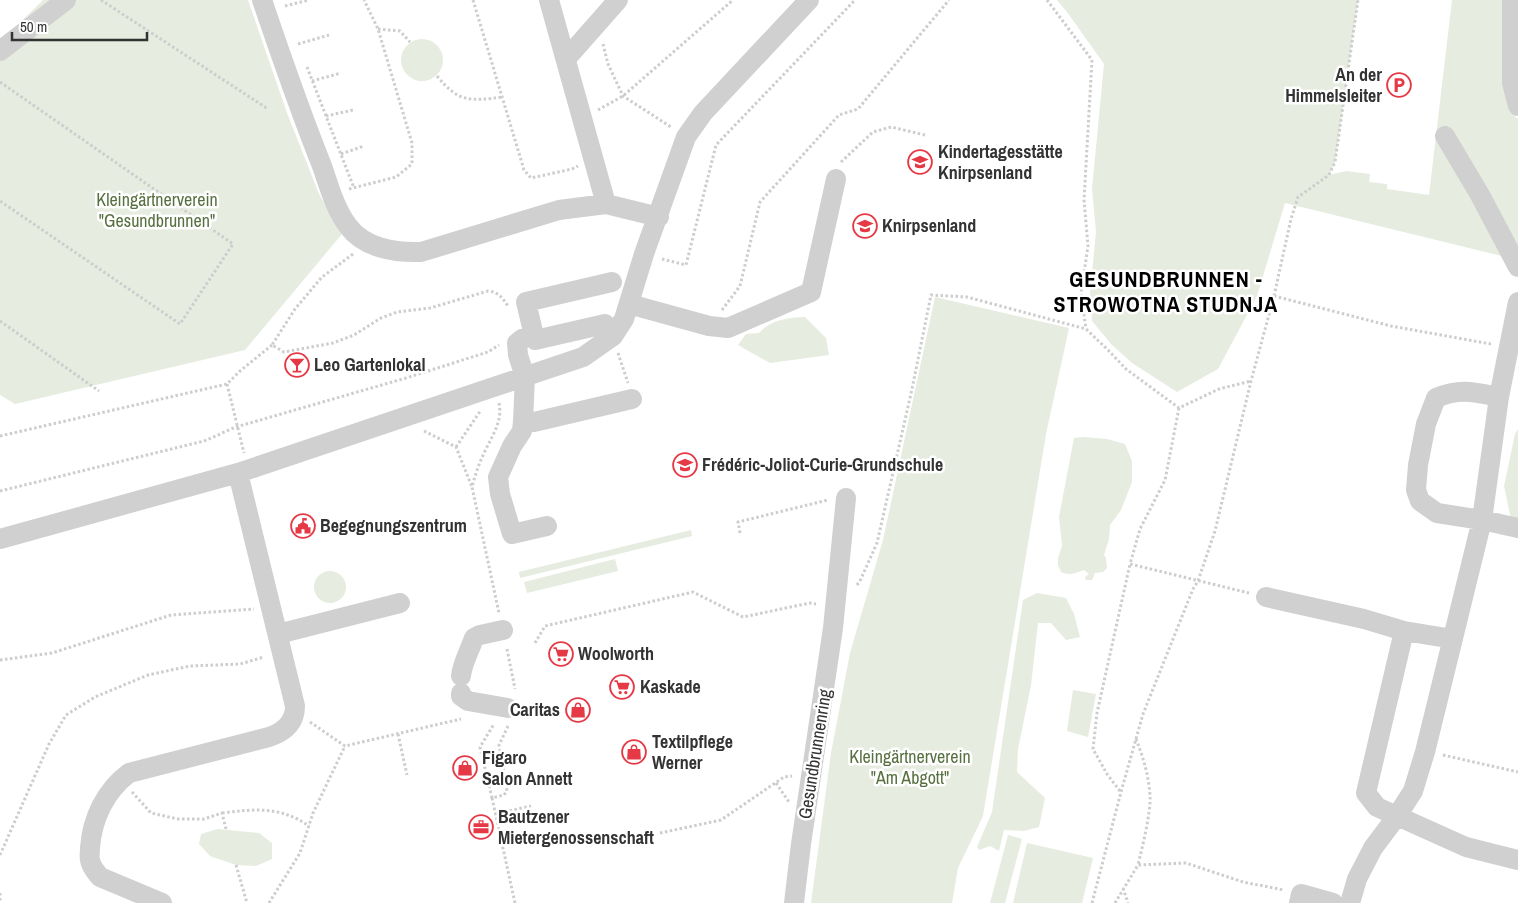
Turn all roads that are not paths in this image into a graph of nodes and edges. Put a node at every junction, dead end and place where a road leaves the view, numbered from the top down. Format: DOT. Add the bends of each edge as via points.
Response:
graph roads {
  1 [pos="66,0"];
  2 [pos="262,0"];
  3 [pos="549,0"];
  4 [pos="618,0"];
  5 [pos="809,0"];
  6 [pos="1512,0"];
  7 [pos="0,51"];
  8 [pos="566,59"];
  9 [pos="1518,106"];
  10 [pos="1445,136"];
  11 [pos="836,179"];
  12 [pos="606,204"];
  13 [pos="659,217"];
  14 [pos="1518,266"];
  15 [pos="612,282"];
  16 [pos="1518,302"];
  17 [pos="629,304"];
  18 [pos="609,330"];
  19 [pos="533,335"];
  20 [pos="526,378"];
  21 [pos="1499,397"];
  22 [pos="632,399"];
  23 [pos="523,421"];
  24 [pos="238,473"];
  25 [pos="846,501"];
  26 [pos="1482,520"];
  27 [pos="547,526"];
  28 [pos="1518,528"];
  29 [pos="0,539"];
  30 [pos="1266,597"];
  31 [pos="400,603"];
  32 [pos="503,630"];
  33 [pos="1404,631"];
  34 [pos="1453,639"];
  35 [pos="280,643"];
  36 [pos="504,719"];
  37 [pos="1397,816"];
  38 [pos="1518,860"];
  39 [pos="1300,898"];
  40 [pos="162,903"];
  41 [pos="794,903"];
  42 [pos="1333,903"];
  43 [pos="1350,903"];
  1 -- 7 [label="street"];
  2 -- 12 [label="street" via="339,210 348,227 365,240 400,253 421,252 559,210"];
  3 -- 8 [label="street"];
  4 -- 8 [label="street"];
  5 -- 13 [label="street" via="703,113 686,137"];
  6 -- 9 [label="street" via="1512,83"];
  8 -- 12 [label="street"];
  10 -- 14 [label="street"];
  11 -- 17 [label="street" via="811,292 728,328 709,326"];
  12 -- 13 [label="street"];
  13 -- 17 [label="street"];
  15 -- 19 [label="street" via="526,302"];
  16 -- 21 [label="street"];
  17 -- 18 [label="street" via="624,319"];
  18 -- 19 [label="street" via="535,340"];
  18 -- 20 [label="street" via="583,358"];
  19 -- 20 [label="street" via="517,343"];
  20 -- 23 [label="street"];
  20 -- 24 [label="street"];
  21 -- 26 [label="street"];
  21 -- 26 [label="street" via="1472,391 1450,392 1436,398 1426,424 1418,465 1416,490 1420,501 1436,513"];
  22 -- 23 [label="street" via="534,422"];
  23 -- 27 [label="street" via="522,431 498,476 500,494 512,534"];
  24 -- 29 [label="street"];
  24 -- 35 [label="street"];
  25 -- 41 [label="street, Gesundbrunnenring" via="836,605 829,627 817,708"];
  26 -- 28 [label="street"];
  26 -- 34 [label="street"];
  30 -- 33 [label="street"];
  31 -- 35 [label="street"];
  32 -- 36 [label="street" via="474,638 461,670 461,696"];
  33 -- 34 [label="street"];
  33 -- 37 [label="street" via="1366,793 1377,807"];
  34 -- 37 [label="street" via="1413,791"];
  35 -- 40 [label="street" via="296,706 287,728 269,737 129,773 108,794 94,824 90,860 100,877"];
  37 -- 38 [label="street" via="1466,847"];
  37 -- 43 [label="street" via="1373,848 1357,879"];
  39 -- 42 [label="street"];
}
